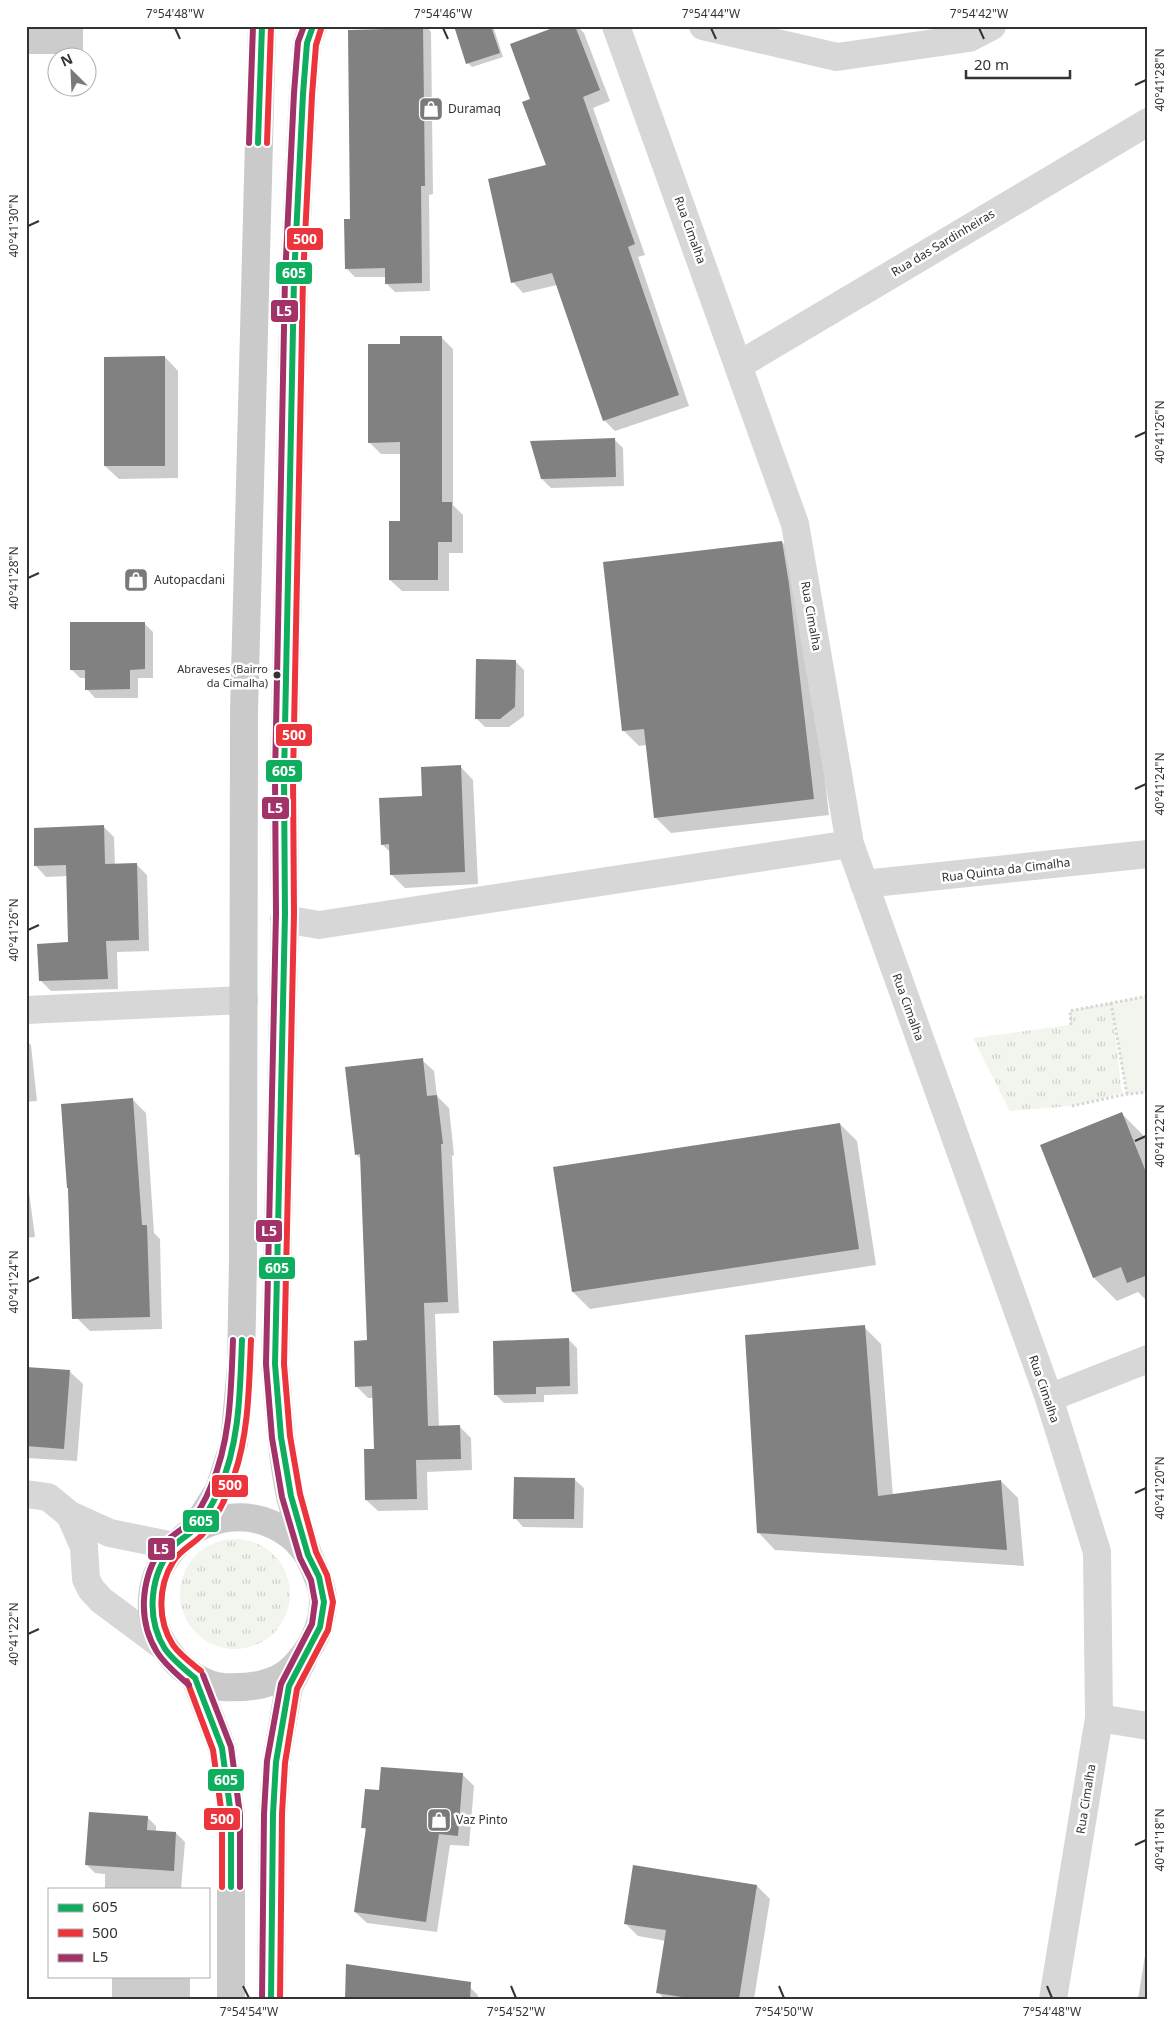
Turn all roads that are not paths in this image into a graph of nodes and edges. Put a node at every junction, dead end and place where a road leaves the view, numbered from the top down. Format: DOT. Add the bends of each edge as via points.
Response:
graph roads {
  1 [pos="262,26"];
  2 [pos="313,26"];
  3 [pos="616,26"];
  4 [pos="703,26"];
  5 [pos="992,26"];
  6 [pos="1148,122"];
  7 [pos="739,365"];
  8 [pos="850,844"];
  9 [pos="1148,854"];
  10 [pos="864,884"];
  11 [pos="284,919"];
  12 [pos="244,1000"];
  13 [pos="26,1010"];
  14 [pos="1148,1359"];
  15 [pos="1049,1398"];
  16 [pos="26,1494"];
  17 [pos="70,1515"];
  18 [pos="194,1529"];
  19 [pos="174,1546"];
  20 [pos="308,1555"];
  21 [pos="164,1648"];
  22 [pos="310,1649"];
  23 [pos="195,1678"];
  24 [pos="1099,1718"];
  25 [pos="1148,1726"];
  26 [pos="231,1999"];
  27 [pos="272,1999"];
  28 [pos="1053,1999"];
  1 -- 12 [label="main road" via="244,713"];
  2 -- 11 [label="main road" via="307,43 303,94 294,278"];
  3 -- 7 [label="street, Rua Cimalha"];
  4 -- 5 [label="street" via="837,57 969,38"];
  6 -- 7 [label="street, Rua das Sardinheiras"];
  7 -- 8 [label="street, Rua Cimalha" via="795,524"];
  8 -- 10 [label="street, Rua Cimalha"];
  8 -- 11 [label="street" via="319,925"];
  9 -- 10 [label="street, Rua Quinta da Cimalha"];
  10 -- 15 [label="street, Rua Cimalha"];
  11 -- 20 [label="main road" via="275,1364 290,1496"];
  12 -- 13 [label="street"];
  12 -- 18 [label="main road" via="243,1305 234,1443 219,1490"];
  14 -- 15 [label="street"];
  15 -- 24 [label="street, Rua Cimalha" via="1097,1552"];
  16 -- 17 [label="street" via="48,1497"];
  17 -- 19 [label="street" via="110,1533"];
  17 -- 21 [label="street" via="86,1553 86,1579 91,1589"];
  18 -- 19 [label="main road"];
  18 -- 20 [label="main road" via="218,1519 244,1517 269,1524 291,1536"];
  19 -- 21 [label="main road" via="159,1569 152,1596 154,1623"];
  20 -- 22 [label="main road" via="319,1577 324,1602 320,1627"];
  21 -- 23 [label="main road"];
  22 -- 23 [label="main road" via="292,1669 270,1682 245,1688 219,1686"];
  22 -- 27 [label="main road" via="289,1686 276,1762"];
  23 -- 26 [label="main road" via="222,1748 231,1815"];
  24 -- 25 [label="street"];
  24 -- 28 [label="street, Rua Cimalha"];
}
